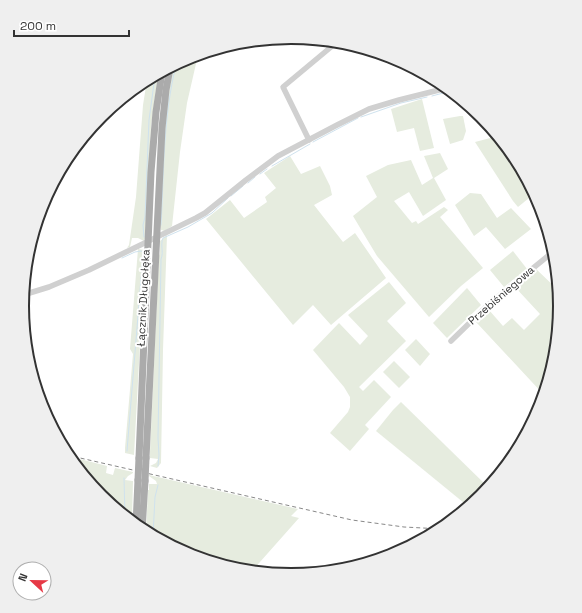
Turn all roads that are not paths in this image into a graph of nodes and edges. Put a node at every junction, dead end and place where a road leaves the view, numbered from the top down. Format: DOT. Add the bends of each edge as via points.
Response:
graph roads {
  1 [pos="330,48"];
  2 [pos="169,75"];
  3 [pos="161,80"];
  4 [pos="438,90"];
  5 [pos="309,140"];
  6 [pos="156,237"];
  7 [pos="149,241"];
  8 [pos="548,256"];
  9 [pos="30,293"];
  10 [pos="451,341"];
  11 [pos="142,458"];
  12 [pos="141,480"];
  13 [pos="137,518"];
  14 [pos="142,522"];
  1 -- 5 [label="street" via="283,87"];
  2 -- 6 [label="main road, Łącznik Długołęka" via="162,128"];
  3 -- 7 [label="main road, Łącznik Długołęka" via="155,128"];
  4 -- 5 [label="street" via="369,109"];
  5 -- 6 [label="street" via="278,156 205,213"];
  6 -- 7 [label="street"];
  6 -- 11 [label="main road, Łącznik Długołęka"];
  7 -- 9 [label="street" via="49,287"];
  7 -- 11 [label="main road, Łącznik Długołęka"];
  8 -- 10 [label="street, Przebiśniegowa" via="488,305"];
  11 -- 12 [label="main road, Łącznik Długołęka, bridge"];
  12 -- 13 [label="main road, Łącznik Długołęka"];
  12 -- 14 [label="main road, Łącznik Długołęka"];
}
